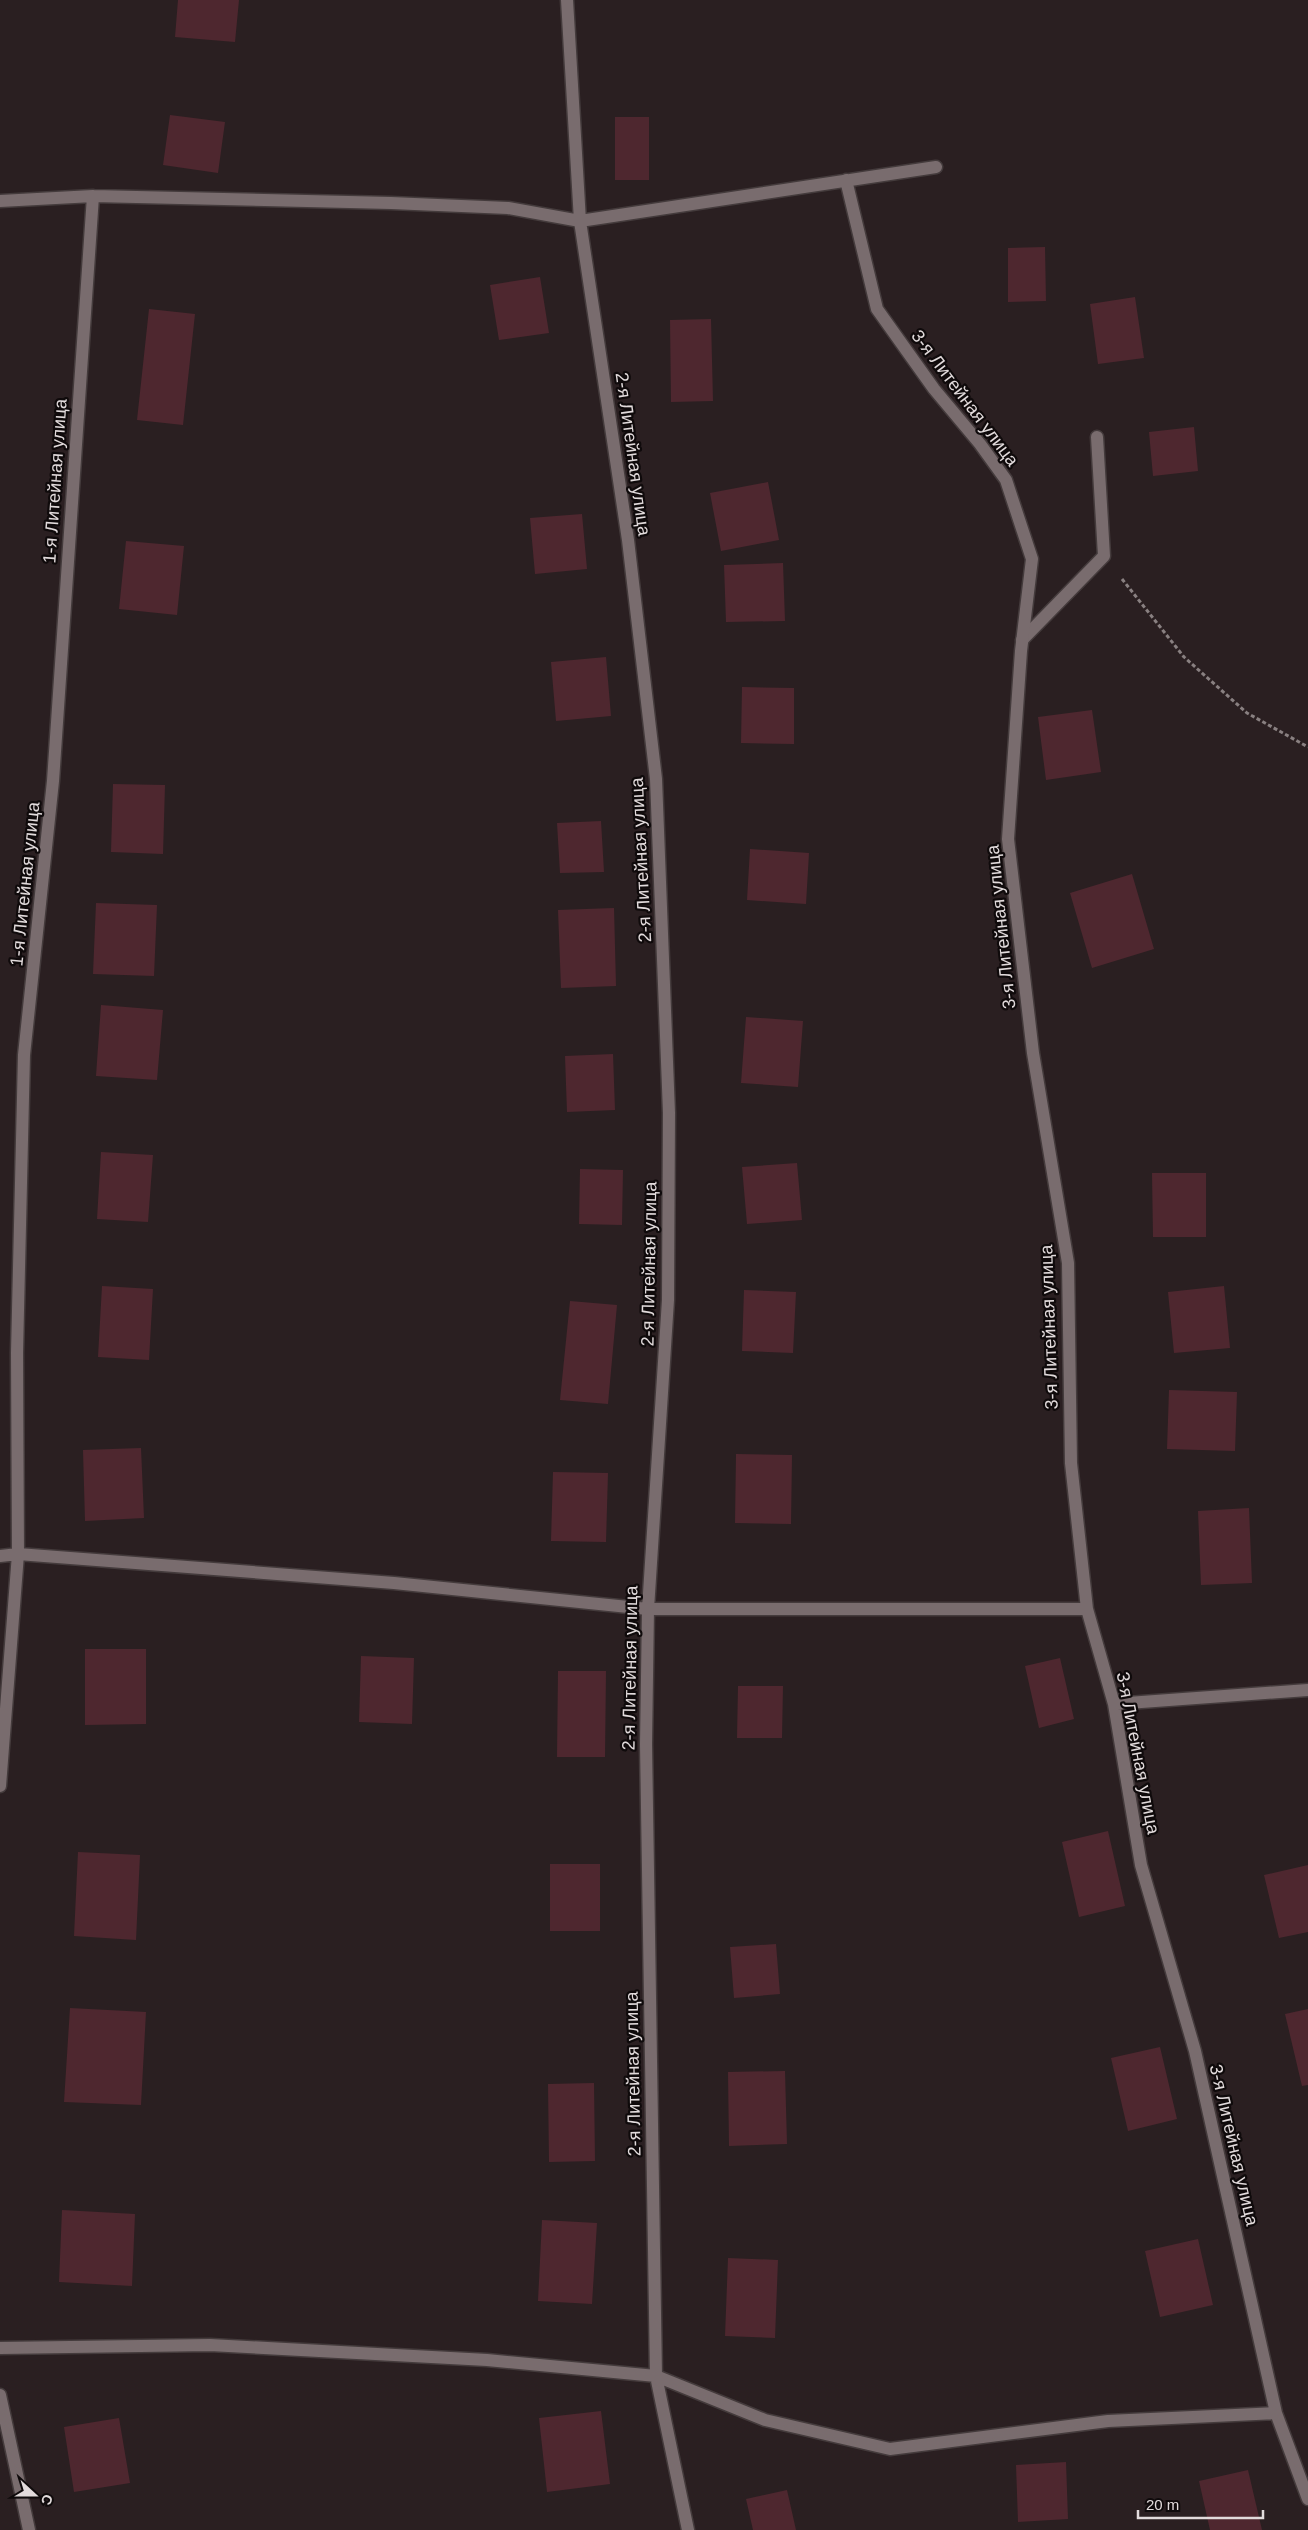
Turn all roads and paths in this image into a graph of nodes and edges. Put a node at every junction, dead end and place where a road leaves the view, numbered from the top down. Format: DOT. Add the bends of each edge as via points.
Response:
graph roads {
  1 [pos="567,0"];
  2 [pos="936,166"];
  3 [pos="846,180"];
  4 [pos="93,196"];
  5 [pos="0,201"];
  6 [pos="580,221"];
  7 [pos="1097,437"];
  8 [pos="1104,556"];
  9 [pos="1022,640"];
  10 [pos="1308,748"];
  11 [pos="18,1554"];
  12 [pos="0,1556"];
  13 [pos="648,1609"];
  14 [pos="1087,1609"];
  15 [pos="1308,1690"];
  16 [pos="1114,1704"];
  17 [pos="0,1786"];
  18 [pos="0,2348"];
  19 [pos="656,2376"];
  20 [pos="0,2395"];
  21 [pos="1276,2413"];
  22 [pos="1308,2499"];
  23 [pos="29,2530"];
  24 [pos="688,2530"];
  1 -- 6 [label="street, 2-я Литейная улица"];
  2 -- 3 [label="street"];
  3 -- 6 [label="street"];
  3 -- 9 [label="street, 3-я Литейная улица" via="876,309 1006,480 1032,559"];
  4 -- 5 [label="street"];
  4 -- 6 [label="street" via="508,208"];
  4 -- 11 [label="street, 1-я Литейная улица" via="53,781 24,1055 18,1344"];
  6 -- 13 [label="street, 2-я Литейная улица" via="628,540 656,779 669,1113 668,1280"];
  7 -- 8 [label="street"];
  8 -- 9 [label="street"];
  8 -- 10 [label="path" via="1184,656 1247,713"];
  9 -- 14 [label="street, 3-я Литейная улица" via="1008,839 1033,1053 1068,1262 1071,1462"];
  11 -- 12 [label="street"];
  11 -- 13 [label="street" via="394,1583"];
  11 -- 17 [label="street, 1-я Литейная улица"];
  13 -- 14 [label="street"];
  13 -- 19 [label="street, 2-я Литейная улица" via="646,1744"];
  14 -- 16 [label="street, 3-я Литейная улица"];
  15 -- 16 [label="street"];
  16 -- 21 [label="street, 3-я Литейная улица" via="1140,1865 1195,2051"];
  18 -- 19 [label="street" via="210,2345 487,2360"];
  19 -- 21 [label="street" via="765,2420 890,2449 1108,2421"];
  19 -- 24 [label="street, 2-я Литейная улица"];
  20 -- 23 [label="street"];
  21 -- 22 [label="street, 3-я Литейная улица"];
}
